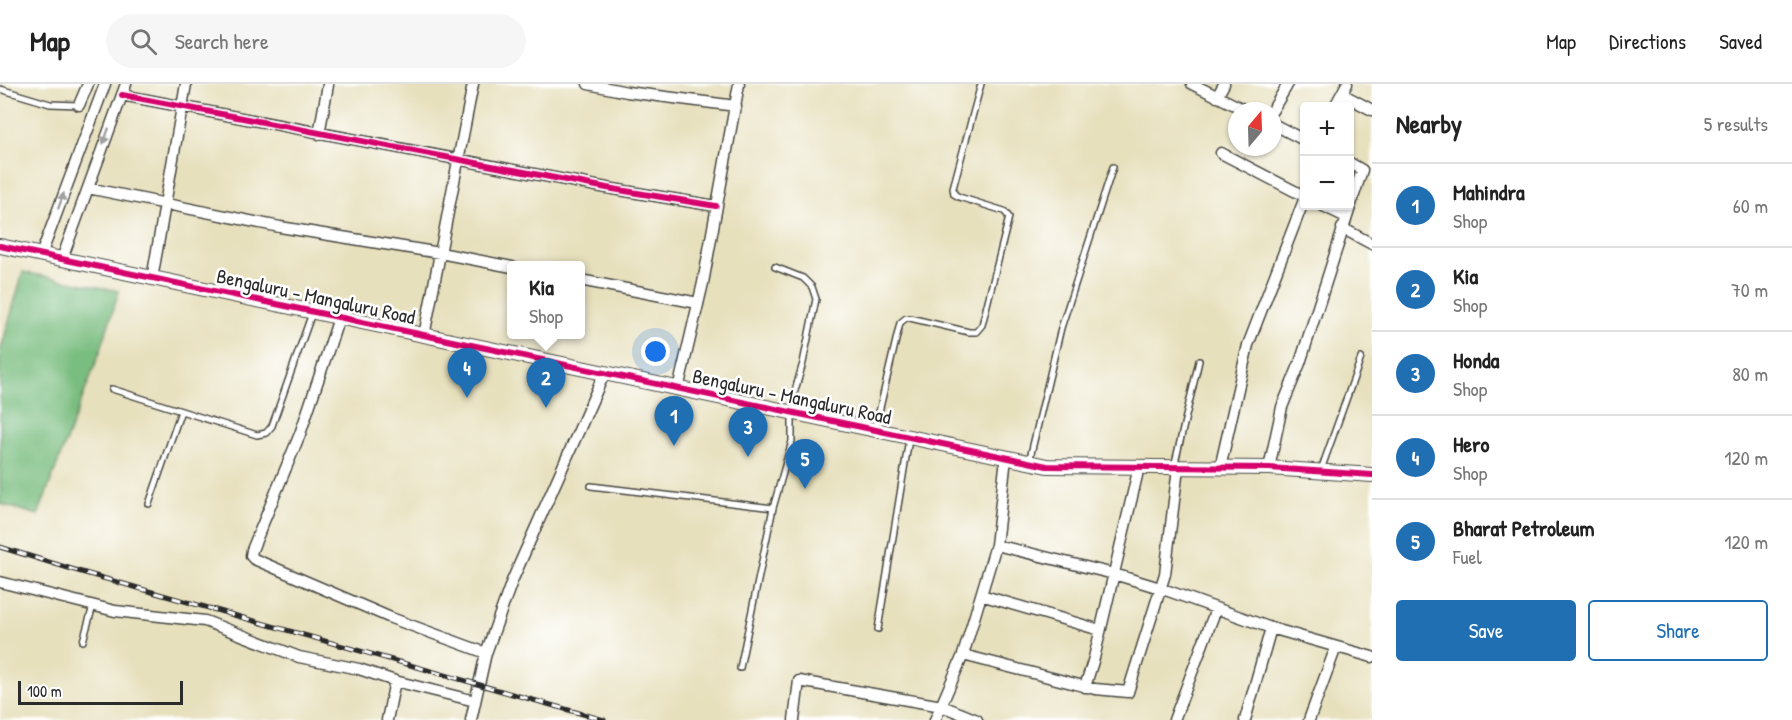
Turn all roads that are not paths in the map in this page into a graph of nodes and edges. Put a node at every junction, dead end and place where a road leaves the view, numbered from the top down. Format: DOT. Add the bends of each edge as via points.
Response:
graph roads {
  1 [pos="88,84"];
  2 [pos="105,84"];
  3 [pos="126,84"];
  4 [pos="186,84"];
  5 [pos="473,84"];
  6 [pos="588,84"];
  7 [pos="739,84"];
  8 [pos="981,84"];
  9 [pos="1192,84"];
  10 [pos="1224,84"];
  11 [pos="1288,84"];
  12 [pos="328,85"];
  13 [pos="0,89"];
  14 [pos="1345,89"];
  15 [pos="122,95"];
  16 [pos="1217,96"];
  17 [pos="1229,102"];
  18 [pos="1277,102"];
  19 [pos="1337,102"];
  20 [pos="80,105"];
  21 [pos="736,106"];
  22 [pos="181,107"];
  23 [pos="1372,110"];
  24 [pos="1282,128"];
  25 [pos="319,134"];
  26 [pos="1300,138"];
  27 [pos="1221,153"];
  28 [pos="458,159"];
  29 [pos="1113,167"];
  30 [pos="1367,171"];
  31 [pos="88,188"];
  32 [pos="1300,195"];
  33 [pos="164,203"];
  34 [pos="716,206"];
  35 [pos="1300,210"];
  36 [pos="1328,210"];
  37 [pos="1344,223"];
  38 [pos="1372,243"];
  39 [pos="0,246"];
  40 [pos="440,253"];
  41 [pos="40,255"];
  42 [pos="62,259"];
  43 [pos="507,266"];
  44 [pos="775,267"];
  45 [pos="152,279"];
  46 [pos="585,281"];
  47 [pos="698,303"];
  48 [pos="312,313"];
  49 [pos="339,318"];
  50 [pos="424,336"];
  51 [pos="1361,358"];
  52 [pos="1199,361"];
  53 [pos="604,374"];
  54 [pos="112,389"];
  55 [pos="678,389"];
  56 [pos="181,411"];
  57 [pos="792,413"];
  58 [pos="807,416"];
  59 [pos="875,430"];
  60 [pos="909,438"];
  61 [pos="1006,458"];
  62 [pos="1029,463"];
  63 [pos="1140,467"];
  64 [pos="1176,467"];
  65 [pos="1220,468"];
  66 [pos="1269,468"];
  67 [pos="1321,472"];
  68 [pos="1372,475"];
  69 [pos="591,486"];
  70 [pos="149,504"];
  71 [pos="773,508"];
  72 [pos="996,545"];
  73 [pos="1114,574"];
  74 [pos="0,582"];
  75 [pos="1160,588"];
  76 [pos="981,595"];
  77 [pos="93,606"];
  78 [pos="1216,609"];
  79 [pos="1271,628"];
  80 [pos="878,629"];
  81 [pos="1101,630"];
  82 [pos="83,641"];
  83 [pos="1336,646"];
  84 [pos="486,653"];
  85 [pos="963,655"];
  86 [pos="1372,657"];
  87 [pos="740,668"];
  88 [pos="395,681"];
  89 [pos="1085,687"];
  90 [pos="475,701"];
  91 [pos="942,706"];
  92 [pos="387,720"];
  93 [pos="471,720"];
  94 [pos="794,720"];
  95 [pos="936,720"];
  96 [pos="977,720"];
  97 [pos="1174,720"];
  98 [pos="1245,720"];
  99 [pos="1309,720"];
  1 -- 20 [label="street"];
  41 -- 2 [label="street, one-way"];
  3 -- 15 [label="street"];
  4 -- 22 [label="street"];
  5 -- 28 [label="street"];
  6 -- 21 [label="street"];
  7 -- 21 [label="street"];
  8 -- 59 [label="lane" via="953,188 959,197 1009,216 982,325 976,332 969,332 910,318 903,320"];
  9 -- 16 [label="street"];
  10 -- 16 [label="street"];
  11 -- 18 [label="street"];
  12 -- 25 [label="street"];
  13 -- 20 [label="lane" via="50,104"];
  14 -- 19 [label="street"];
  14 -- 23 [label="street"];
  15 -- 22 [label="street"];
  15 -- 31 [label="street, one-way"];
  16 -- 17 [label="street"];
  21 -- 34 [label="street"];
  22 -- 25 [label="street"];
  22 -- 33 [label="street"];
  24 -- 26 [label="street"];
  25 -- 28 [label="street"];
  27 -- 32 [label="street"];
  28 -- 34 [label="street"];
  28 -- 40 [label="street"];
  29 -- 62 [label="lane" via="1061,328"];
  30 -- 37 [label="street"];
  31 -- 33 [label="street"];
  31 -- 42 [label="street"];
  33 -- 40 [label="street"];
  33 -- 45 [label="street"];
  34 -- 47 [label="street"];
  35 -- 65 [label="street" via="1248,345"];
  36 -- 37 [label="street"];
  37 -- 38 [label="street"];
  37 -- 66 [label="street" via="1300,363 1282,407"];
  39 -- 41 [label="street, Bengaluru - Mangaluru Road"];
  40 -- 43 [label="street"];
  40 -- 50 [label="street"];
  41 -- 42 [label="street, Bengaluru - Mangaluru Road"];
  42 -- 45 [label="street, Bengaluru - Mangaluru Road"];
  44 -- 58 [label="lane" via="803,278 816,299 794,393"];
  45 -- 48 [label="street, Bengaluru - Mangaluru Road"];
  46 -- 47 [label="street"];
  47 -- 55 [label="street"];
  48 -- 49 [label="street, Bengaluru - Mangaluru Road"];
  48 -- 56 [label="lane" via="272,426 266,433 257,435"];
  49 -- 50 [label="street, Bengaluru - Mangaluru Road"];
  49 -- 84 [label="street" via="300,434 251,556 391,618"];
  50 -- 53 [label="street, Bengaluru - Mangaluru Road"];
  51 -- 67 [label="lane"];
  52 -- 64 [label="lane"];
  53 -- 55 [label="street, Bengaluru - Mangaluru Road"];
  53 -- 84 [label="street" via="512,581"];
  54 -- 56 [label="lane"];
  55 -- 57 [label="street, Bengaluru - Mangaluru Road"];
  56 -- 70 [label="lane"];
  57 -- 58 [label="street, Bengaluru - Mangaluru Road"];
  57 -- 71 [label="lane" via="792,441"];
  58 -- 59 [label="street, Bengaluru - Mangaluru Road"];
  59 -- 60 [label="street, Bengaluru - Mangaluru Road"];
  60 -- 61 [label="street, Bengaluru - Mangaluru Road"];
  60 -- 80 [label="lane"];
  61 -- 62 [label="street, Bengaluru - Mangaluru Road"];
  61 -- 72 [label="street"];
  62 -- 63 [label="street, Bengaluru - Mangaluru Road"];
  63 -- 64 [label="street, Bengaluru - Mangaluru Road"];
  63 -- 73 [label="street"];
  64 -- 65 [label="street, Bengaluru - Mangaluru Road"];
  64 -- 75 [label="street" via="1165,574"];
  65 -- 66 [label="street, Bengaluru - Mangaluru Road"];
  66 -- 67 [label="street, Bengaluru - Mangaluru Road"];
  67 -- 68 [label="street, Bengaluru - Mangaluru Road"];
  69 -- 71 [label="lane"];
  71 -- 87 [label="lane"];
  72 -- 73 [label="street"];
  72 -- 76 [label="street"];
  73 -- 75 [label="street"];
  73 -- 81 [label="street"];
  74 -- 77 [label="street"];
  75 -- 78 [label="street"];
  75 -- 89 [label="street" via="1130,691"];
  76 -- 81 [label="street"];
  76 -- 85 [label="street"];
  77 -- 82 [label="lane"];
  77 -- 88 [label="street" via="199,620 299,657"];
  78 -- 79 [label="street"];
  78 -- 97 [label="street"];
  79 -- 83 [label="street"];
  79 -- 98 [label="street"];
  81 -- 89 [label="street"];
  83 -- 86 [label="street"];
  83 -- 99 [label="street"];
  84 -- 90 [label="street"];
  85 -- 89 [label="street"];
  85 -- 91 [label="street"];
  88 -- 90 [label="street"];
  88 -- 92 [label="street"];
  90 -- 93 [label="street"];
  91 -- 94 [label="street" via="799,681"];
  91 -- 95 [label="street"];
  91 -- 96 [label="street"];
}
